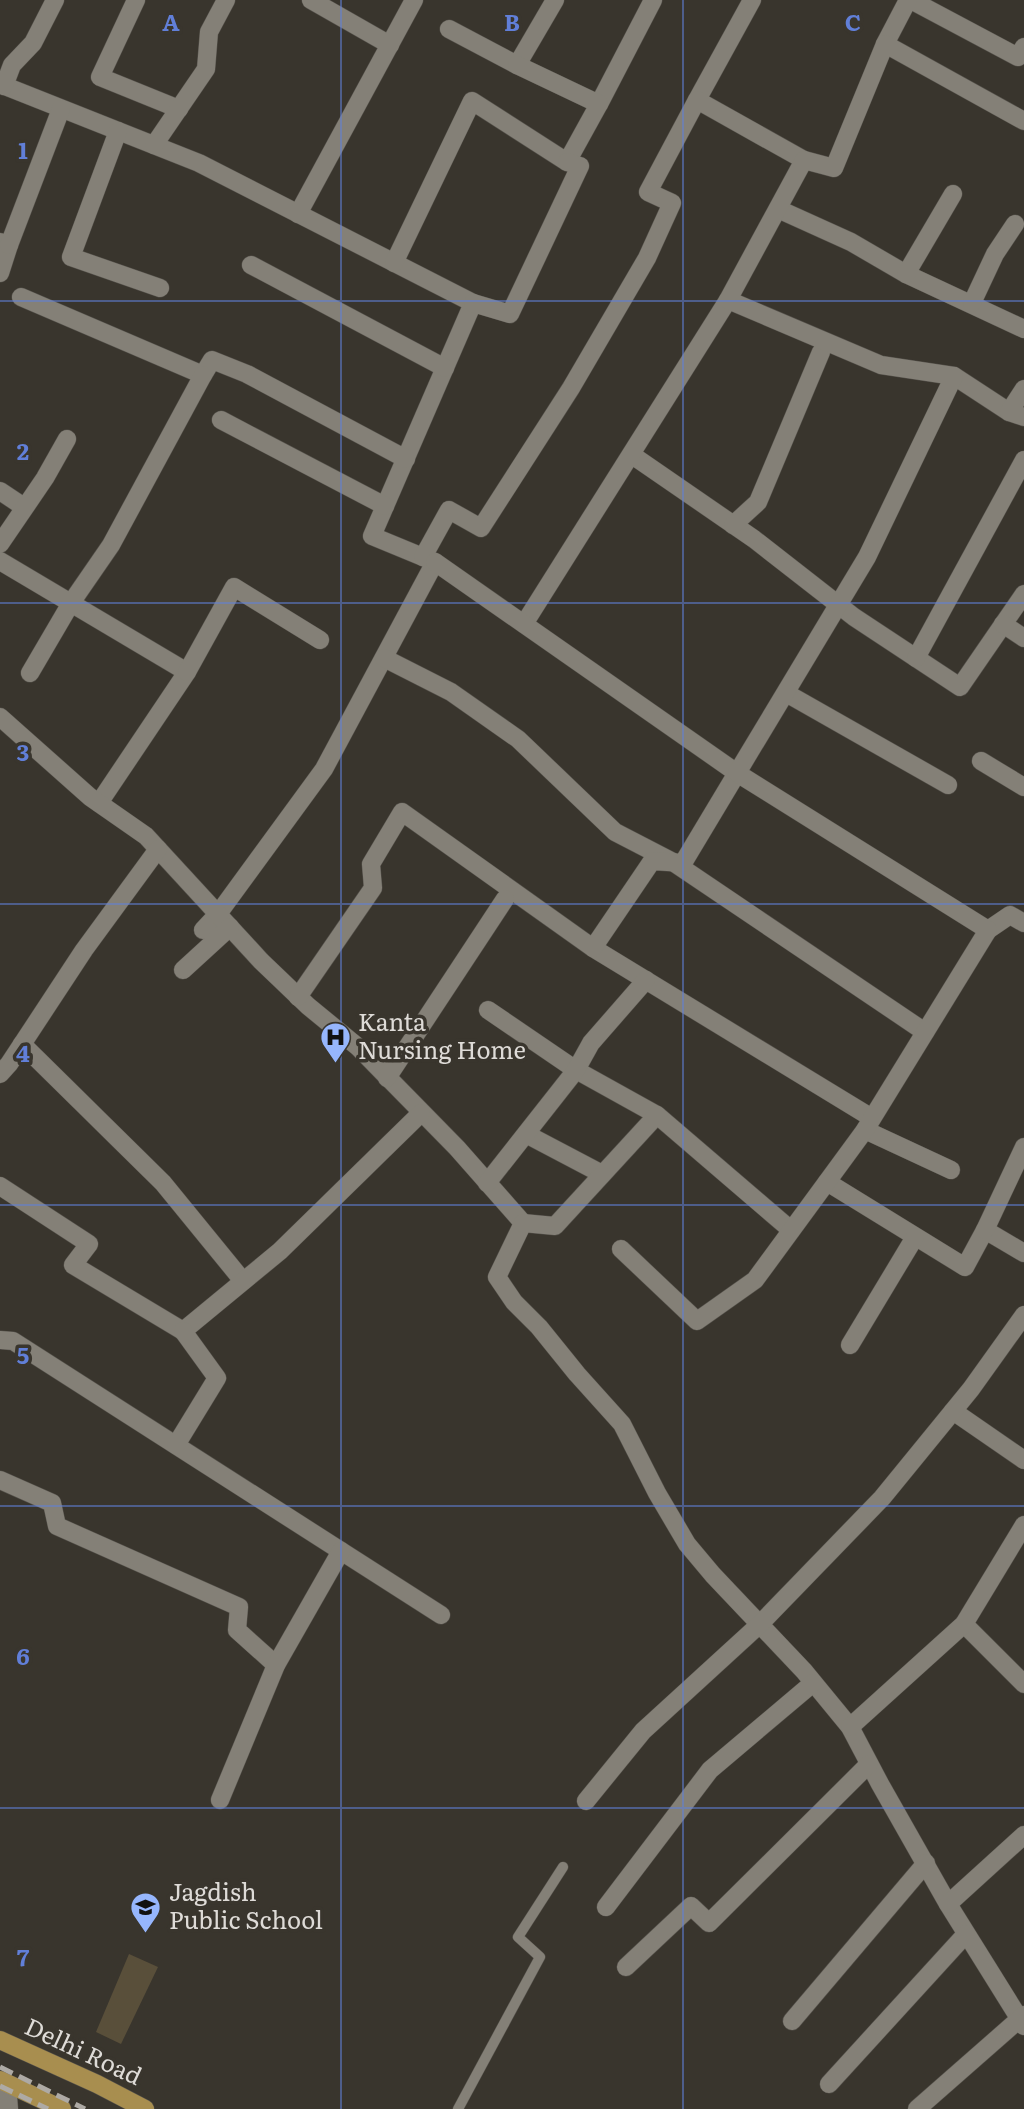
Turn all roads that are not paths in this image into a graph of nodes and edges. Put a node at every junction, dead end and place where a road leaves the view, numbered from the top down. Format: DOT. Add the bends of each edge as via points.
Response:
graph roads {
  1 [pos="55,0"];
  2 [pos="136,0"];
  3 [pos="226,0"];
  4 [pos="311,0"];
  5 [pos="414,0"];
  6 [pos="555,0"];
  7 [pos="653,0"];
  8 [pos="752,0"];
  9 [pos="909,0"];
  10 [pos="449,29"];
  11 [pos="885,44"];
  12 [pos="390,45"];
  13 [pos="1024,47"];
  14 [pos="517,65"];
  15 [pos="2,85"];
  16 [pos="697,100"];
  17 [pos="599,104"];
  18 [pos="61,109"];
  19 [pos="179,109"];
  20 [pos="1024,121"];
  21 [pos="118,131"];
  22 [pos="154,145"];
  23 [pos="804,160"];
  24 [pos="567,162"];
  25 [pos="953,194"];
  26 [pos="778,209"];
  27 [pos="298,214"];
  28 [pos="1015,225"];
  29 [pos="4,244"];
  30 [pos="394,263"];
  31 [pos="251,265"];
  32 [pos="0,273"];
  33 [pos="906,274"];
  34 [pos="160,288"];
  35 [pos="21,297"];
  36 [pos="728,300"];
  37 [pos="473,303"];
  38 [pos="972,303"];
  39 [pos="1024,329"];
  40 [pos="821,352"];
  41 [pos="445,368"];
  42 [pos="203,375"];
  43 [pos="954,376"];
  44 [pos="1024,389"];
  45 [pos="1017,414"];
  46 [pos="221,420"];
  47 [pos="67,439"];
  48 [pos="632,455"];
  49 [pos="406,459"];
  50 [pos="1024,460"];
  51 [pos="0,491"];
  52 [pos="385,506"];
  53 [pos="24,507"];
  54 [pos="733,525"];
  55 [pos="0,544"];
  56 [pos="429,560"];
  57 [pos="0,561"];
  58 [pos="1024,594"];
  59 [pos="71,603"];
  60 [pos="839,605"];
  61 [pos="524,624"];
  62 [pos="1003,624"];
  63 [pos="1024,638"];
  64 [pos="320,640"];
  65 [pos="384,658"];
  66 [pos="916,658"];
  67 [pos="30,673"];
  68 [pos="187,673"];
  69 [pos="786,693"];
  70 [pos="2,722"];
  71 [pos="981,761"];
  72 [pos="737,774"];
  73 [pos="948,785"];
  74 [pos="1024,787"];
  75 [pos="99,803"];
  76 [pos="158,849"];
  77 [pos="673,863"];
  78 [pos="505,899"];
  79 [pos="224,921"];
  80 [pos="1024,923"];
  81 [pos="203,930"];
  82 [pos="988,930"];
  83 [pos="593,948"];
  84 [pos="183,970"];
  85 [pos="646,980"];
  86 [pos="299,997"];
  87 [pos="488,1010"];
  88 [pos="925,1032"];
  89 [pos="22,1044"];
  90 [pos="576,1070"];
  91 [pos="0,1074"];
  92 [pos="387,1078"];
  93 [pos="421,1113"];
  94 [pos="657,1115"];
  95 [pos="869,1124"];
  96 [pos="526,1134"];
  97 [pos="1024,1147"];
  98 [pos="951,1171"];
  99 [pos="602,1174"];
  100 [pos="827,1182"];
  101 [pos="487,1183"];
  102 [pos="0,1186"];
  103 [pos="523,1223"];
  104 [pos="791,1230"];
  105 [pos="985,1230"];
  106 [pos="915,1237"];
  107 [pos="621,1249"];
  108 [pos="1024,1253"];
  109 [pos="243,1281"];
  110 [pos="1024,1315"];
  111 [pos="183,1331"];
  112 [pos="0,1340"];
  113 [pos="850,1345"];
  114 [pos="953,1411"];
  115 [pos="176,1446"];
  116 [pos="1024,1460"];
  117 [pos="0,1480"];
  118 [pos="1024,1525"];
  119 [pos="341,1551"];
  120 [pos="442,1615"];
  121 [pos="964,1624"];
  122 [pos="759,1625"];
  123 [pos="276,1665"];
  124 [pos="813,1683"];
  125 [pos="1024,1684"];
  126 [pos="850,1727"];
  127 [pos="869,1764"];
  128 [pos="220,1800"];
  129 [pos="586,1801"];
  130 [pos="1024,1835"];
  131 [pos="926,1863"];
  132 [pos="563,1867"];
  133 [pos="948,1904"];
  134 [pos="606,1907"];
  135 [pos="966,1934"];
  136 [pos="626,1967"];
  137 [pos="1023,2020"];
  138 [pos="792,2021"];
  139 [pos="0,2040"];
  140 [pos="4,2082"];
  141 [pos="829,2084"];
  142 [pos="9,2109"];
  143 [pos="62,2109"];
  144 [pos="145,2109"];
  145 [pos="458,2109"];
  146 [pos="917,2109"];
  1 -- 15 [label="street" via="33,43 12,65"];
  2 -- 19 [label="street" via="100,77"];
  3 -- 19 [label="street" via="209,32 206,69"];
  4 -- 12 [label="street"];
  5 -- 12 [label="street"];
  6 -- 14 [label="street"];
  7 -- 17 [label="street"];
  8 -- 16 [label="street"];
  9 -- 11 [label="street"];
  9 -- 13 [label="street" via="1018,57"];
  10 -- 14 [label="street"];
  11 -- 20 [label="street"];
  11 -- 23 [label="street" via="834,168"];
  12 -- 27 [label="street"];
  14 -- 17 [label="street"];
  15 -- 18 [label="street"];
  16 -- 23 [label="street"];
  16 -- 56 [label="street" via="648,192 672,203 647,258 481,528 449,510"];
  17 -- 24 [label="street"];
  18 -- 21 [label="street"];
  18 -- 29 [label="street"];
  19 -- 22 [label="street"];
  21 -- 22 [label="street"];
  21 -- 34 [label="street" via="71,257"];
  22 -- 27 [label="street"];
  23 -- 26 [label="street"];
  24 -- 30 [label="street" via="472,101"];
  24 -- 37 [label="street" via="580,166 510,314"];
  25 -- 33 [label="street"];
  26 -- 33 [label="street" via="851,242"];
  26 -- 36 [label="street"];
  27 -- 30 [label="street"];
  28 -- 38 [label="street" via="995,254"];
  29 -- 32 [label="street"];
  30 -- 37 [label="street"];
  31 -- 41 [label="street"];
  33 -- 38 [label="street"];
  35 -- 42 [label="street"];
  36 -- 43 [label="street" via="881,365"];
  36 -- 48 [label="street"];
  37 -- 41 [label="street"];
  38 -- 39 [label="street"];
  40 -- 54 [label="street" via="758,502"];
  41 -- 49 [label="street"];
  42 -- 49 [label="street" via="212,360 247,374"];
  42 -- 59 [label="street" via="111,545"];
  43 -- 45 [label="street"];
  43 -- 60 [label="street"];
  44 -- 45 [label="street"];
  46 -- 52 [label="street"];
  47 -- 53 [label="street"];
  48 -- 54 [label="street"];
  48 -- 61 [label="street"];
  49 -- 52 [label="street"];
  50 -- 66 [label="street"];
  51 -- 53 [label="street"];
  52 -- 56 [label="street" via="372,536"];
  53 -- 55 [label="street"];
  54 -- 60 [label="street"];
  56 -- 61 [label="street"];
  56 -- 65 [label="street"];
  57 -- 59 [label="street"];
  58 -- 62 [label="street"];
  59 -- 67 [label="street"];
  59 -- 68 [label="street"];
  60 -- 66 [label="street"];
  60 -- 69 [label="street"];
  61 -- 72 [label="street"];
  62 -- 63 [label="street"];
  62 -- 66 [label="street" via="960,687"];
  64 -- 68 [label="street" via="234,587"];
  65 -- 77 [label="street" via="451,692 518,739 615,832"];
  65 -- 79 [label="street" via="324,769"];
  68 -- 75 [label="street"];
  69 -- 72 [label="street"];
  69 -- 73 [label="street"];
  70 -- 75 [label="street"];
  71 -- 74 [label="street"];
  72 -- 77 [label="street" via="683,863"];
  72 -- 82 [label="street"];
  75 -- 76 [label="street"];
  76 -- 79 [label="street"];
  76 -- 89 [label="street"];
  77 -- 83 [label="street" via="652,861"];
  77 -- 88 [label="street"];
  78 -- 92 [label="street"];
  79 -- 81 [label="street"];
  79 -- 84 [label="street"];
  79 -- 86 [label="street"];
  80 -- 82 [label="street" via="1010,915"];
  82 -- 88 [label="street"];
  83 -- 85 [label="street"];
  83 -- 86 [label="street" via="402,812 371,864 373,888"];
  85 -- 90 [label="street" via="591,1043"];
  85 -- 95 [label="street"];
  86 -- 92 [label="street"];
  87 -- 90 [label="street"];
  88 -- 95 [label="street"];
  89 -- 91 [label="street"];
  89 -- 109 [label="street" via="163,1183"];
  90 -- 94 [label="street"];
  90 -- 96 [label="street"];
  92 -- 93 [label="street"];
  93 -- 101 [label="street"];
  93 -- 109 [label="street" via="280,1251"];
  94 -- 99 [label="street"];
  94 -- 104 [label="street"];
  95 -- 98 [label="street"];
  95 -- 100 [label="street"];
  96 -- 99 [label="street"];
  96 -- 101 [label="street"];
  97 -- 105 [label="street"];
  99 -- 103 [label="street" via="555,1226"];
  100 -- 104 [label="street"];
  100 -- 106 [label="street"];
  101 -- 103 [label="street"];
  102 -- 111 [label="street" via="89,1244 73,1265"];
  103 -- 122 [label="street" via="497,1277 622,1424 687,1544"];
  104 -- 107 [label="street" via="755,1280 697,1321"];
  105 -- 106 [label="street" via="965,1267"];
  105 -- 108 [label="street"];
  106 -- 113 [label="street"];
  109 -- 111 [label="street"];
  110 -- 114 [label="street"];
  111 -- 115 [label="street" via="218,1378"];
  112 -- 115 [label="street" via="13,1341"];
  114 -- 116 [label="street"];
  114 -- 122 [label="street" via="882,1498"];
  115 -- 119 [label="street"];
  117 -- 123 [label="street" via="52,1503 57,1526 239,1607 237,1630"];
  118 -- 121 [label="street"];
  119 -- 120 [label="street"];
  119 -- 123 [label="street"];
  121 -- 125 [label="street"];
  121 -- 126 [label="street"];
  122 -- 124 [label="street"];
  122 -- 129 [label="street" via="643,1731"];
  123 -- 128 [label="street"];
  124 -- 126 [label="street"];
  124 -- 134 [label="street" via="710,1770"];
  126 -- 127 [label="street"];
  127 -- 131 [label="street"];
  127 -- 136 [label="street" via="709,1923 691,1906"];
  130 -- 133 [label="street"];
  131 -- 133 [label="street"];
  131 -- 138 [label="street"];
  132 -- 145 [label="lane" via="518,1937 540,1957"];
  133 -- 135 [label="street"];
  135 -- 137 [label="street"];
  135 -- 141 [label="street"];
  137 -- 146 [label="street"];
  139 -- 144 [label="main road, Delhi Road"];
  140 -- 142 [label="street"];
  140 -- 143 [label="main road"];
}
